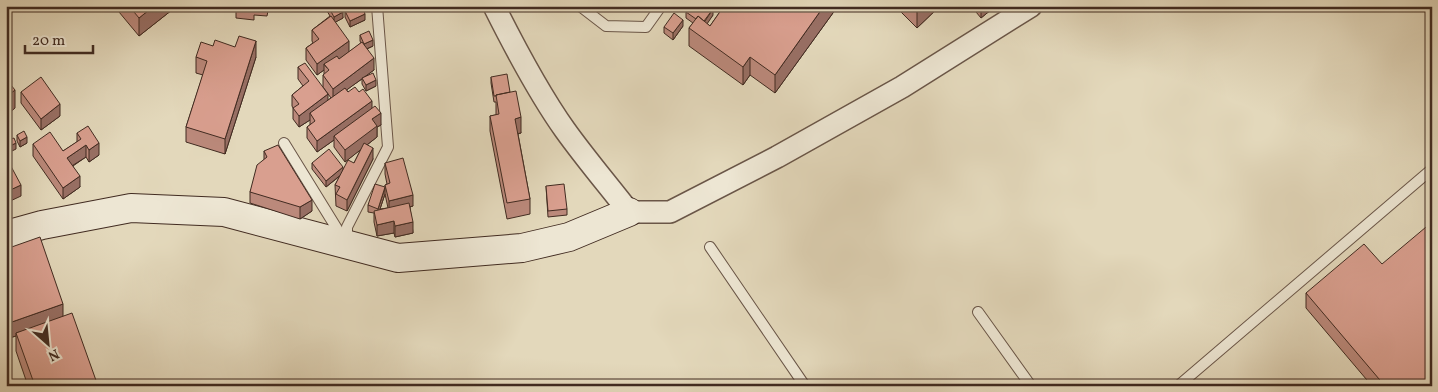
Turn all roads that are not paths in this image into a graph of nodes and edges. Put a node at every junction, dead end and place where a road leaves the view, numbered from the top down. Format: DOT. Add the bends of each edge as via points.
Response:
graph roads {
  1 [pos="377,6"];
  2 [pos="494,6"];
  3 [pos="580,6"];
  4 [pos="661,6"];
  5 [pos="1031,6"];
  6 [pos="284,143"];
  7 [pos="1432,169"];
  8 [pos="629,212"];
  9 [pos="6,235"];
  10 [pos="347,244"];
  11 [pos="710,247"];
  12 [pos="978,312"];
  13 [pos="806,386"];
  14 [pos="1031,386"];
  15 [pos="1178,386"];
  1 -- 10 [label="lane" via="388,147 347,227"];
  2 -- 8 [label="street" via="565,130"];
  3 -- 4 [label="lane" via="606,26 646,26"];
  5 -- 8 [label="street" via="902,88 670,212"];
  6 -- 10 [label="lane"];
  7 -- 15 [label="lane"];
  8 -- 10 [label="street" via="569,237 522,248 398,258"];
  9 -- 10 [label="street" via="131,208 224,212"];
  11 -- 13 [label="lane"];
  12 -- 14 [label="lane"];
}
